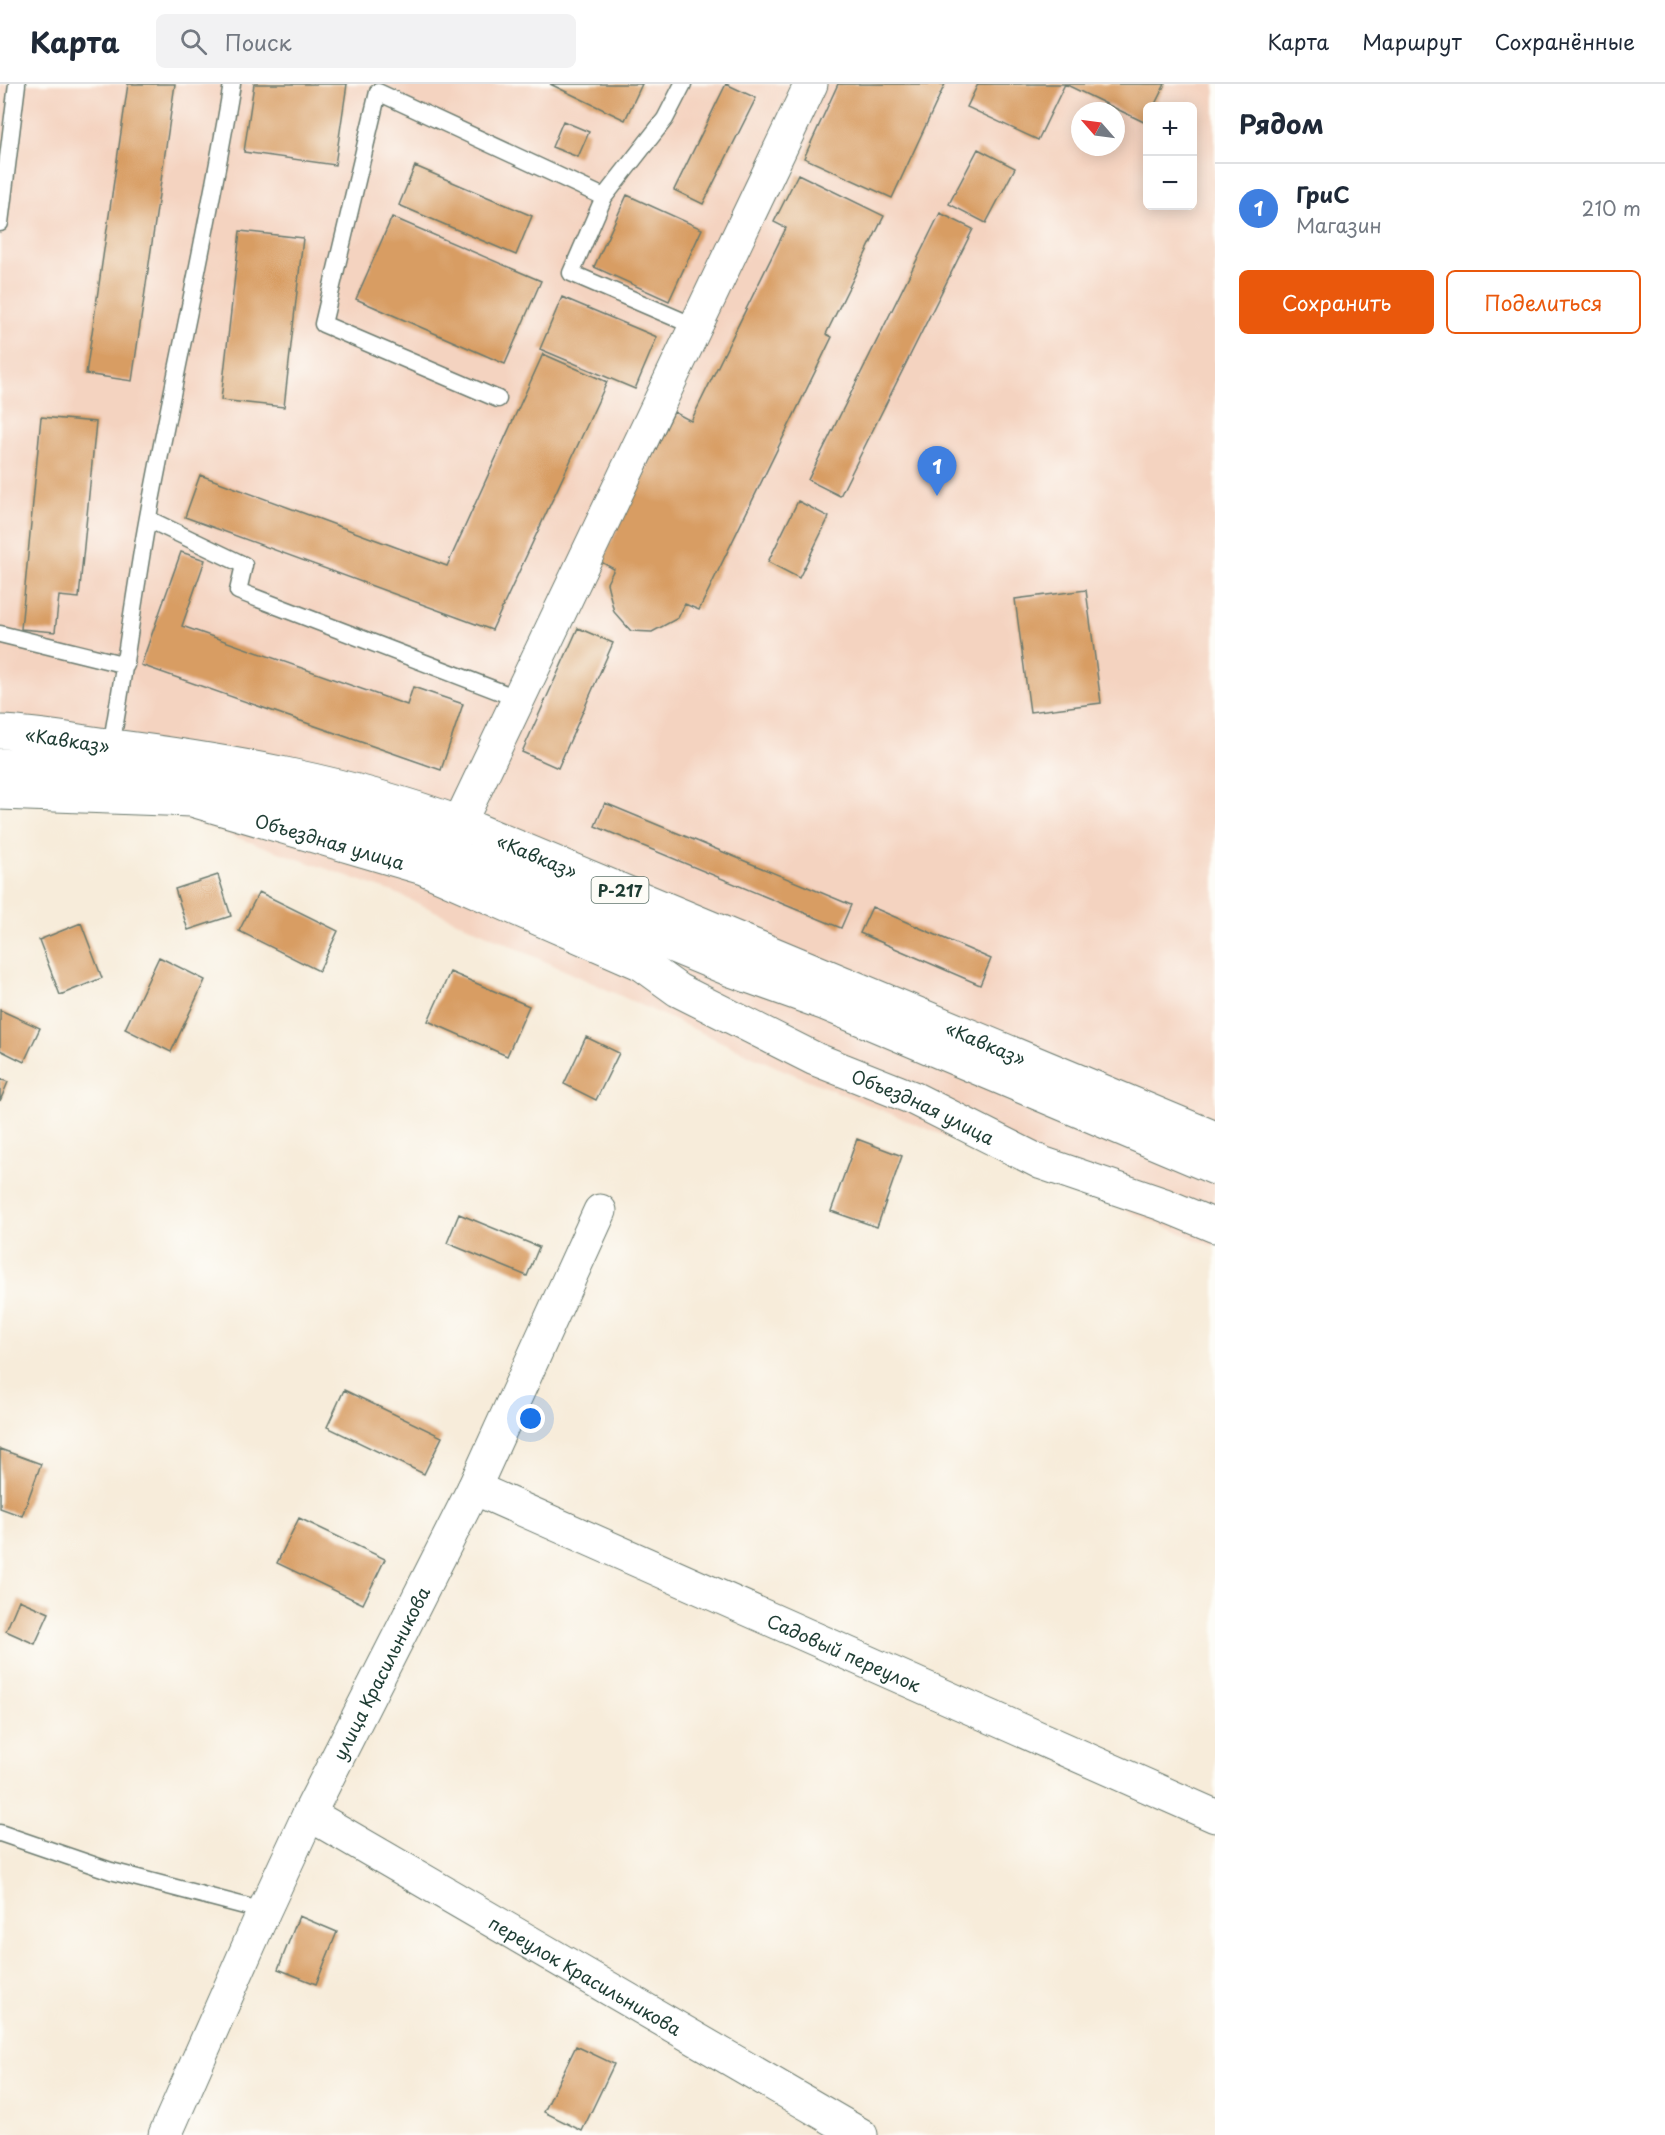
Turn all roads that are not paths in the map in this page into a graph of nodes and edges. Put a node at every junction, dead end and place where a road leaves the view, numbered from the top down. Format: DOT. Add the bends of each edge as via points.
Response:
graph roads {
  1 [pos="17,84"];
  2 [pos="232,84"];
  3 [pos="683,84"];
  4 [pos="811,84"];
  5 [pos="604,197"];
  6 [pos="0,223"];
  7 [pos="694,326"];
  8 [pos="498,399"];
  9 [pos="148,519"];
  10 [pos="0,634"];
  11 [pos="126,665"];
  12 [pos="519,699"];
  13 [pos="0,732"];
  14 [pos="111,746"];
  15 [pos="0,765"];
  16 [pos="0,793"];
  17 [pos="460,823"];
  18 [pos="446,853"];
  19 [pos="639,931"];
  20 [pos="642,964"];
  21 [pos="1215,1138"];
  22 [pos="1215,1168"];
  23 [pos="600,1211"];
  24 [pos="1215,1226"];
  25 [pos="474,1488"];
  26 [pos="309,1814"];
  27 [pos="1215,1816"];
  28 [pos="0,1833"];
  29 [pos="264,1911"];
  30 [pos="165,2135"];
  31 [pos="861,2135"];
  1 -- 6 [label="lane"];
  2 -- 9 [label="lane"];
  3 -- 5 [label="lane" via="665,119"];
  4 -- 7 [label="street"];
  5 -- 7 [label="lane" via="571,273"];
  5 -- 8 [label="lane" via="378,92 323,324"];
  7 -- 12 [label="street"];
  9 -- 11 [label="lane"];
  9 -- 12 [label="lane" via="244,565 238,591"];
  10 -- 11 [label="lane"];
  11 -- 14 [label="lane"];
  12 -- 17 [label="street"];
  13 -- 14 [label="street, «Кавказ» / Р-217"];
  14 -- 17 [label="street, «Кавказ» / Р-217" via="313,779"];
  15 -- 18 [label="street, «Кавказ» / Р-217" via="279,799 402,834"];
  16 -- 20 [label="street, Объездная улица" via="192,800 423,868"];
  17 -- 18 [label="street"];
  17 -- 21 [label="street, «Кавказ» / Р-217"];
  18 -- 19 [label="street, «Кавказ» / Р-217"];
  19 -- 20 [label="street"];
  19 -- 22 [label="street, «Кавказ» / Р-217" via="730,970 826,1004"];
  20 -- 24 [label="street, Объездная улица" via="678,990 815,1059 913,1098 1042,1162"];
  23 -- 25 [label="street, улица Красильникова"];
  25 -- 26 [label="street, улица Красильникова"];
  25 -- 27 [label="street, Садовый переулок"];
  26 -- 29 [label="street, улица Красильникова"];
  26 -- 31 [label="street, переулок Красильникова"];
  28 -- 29 [label="lane" via="111,1872"];
  29 -- 30 [label="street, улица Красильникова"];
}
